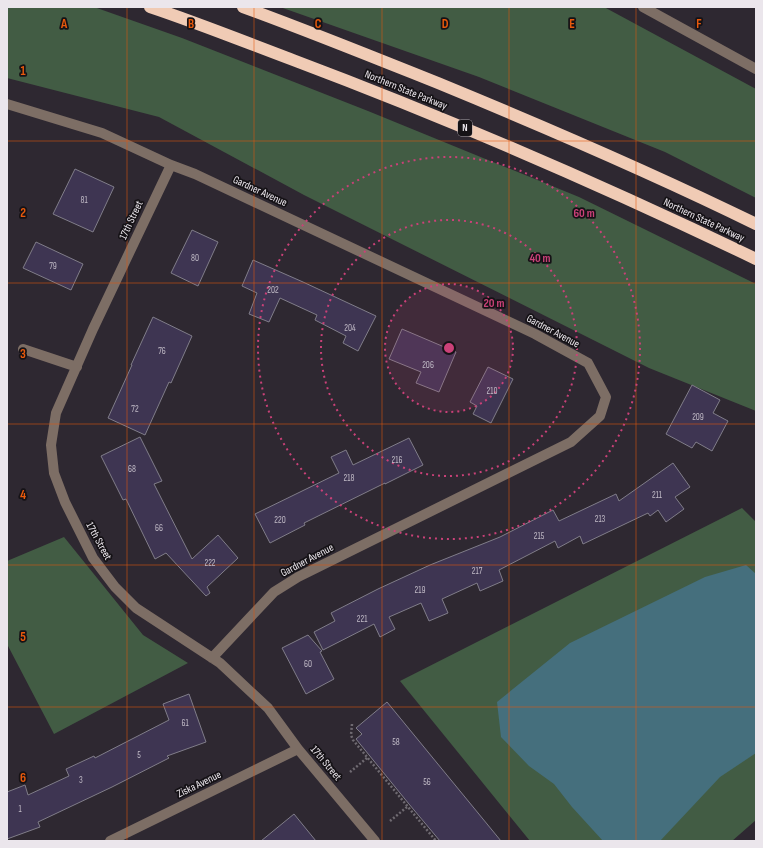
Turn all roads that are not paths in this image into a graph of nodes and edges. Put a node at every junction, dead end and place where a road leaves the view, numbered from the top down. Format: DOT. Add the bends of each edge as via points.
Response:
graph roads {
  1 [pos="150,7"];
  2 [pos="243,7"];
  3 [pos="643,7"];
  4 [pos="756,69"];
  5 [pos="7,104"];
  6 [pos="171,164"];
  7 [pos="756,224"];
  8 [pos="756,259"];
  9 [pos="23,349"];
  10 [pos="77,367"];
  11 [pos="212,658"];
  12 [pos="298,749"];
  13 [pos="110,841"];
  14 [pos="375,841"];
  1 -- 8 [label="highway, Northern State Parkway / N" via="381,93 662,214"];
  2 -- 7 [label="highway, Northern State Parkway" via="314,33 524,119"];
  3 -- 4 [label="street"];
  5 -- 6 [label="street, Gardner Avenue" via="102,133"];
  6 -- 10 [label="street, 17th Street"];
  6 -- 11 [label="street, Gardner Avenue" via="535,334 588,363 606,397 600,416 571,442 298,577 274,592"];
  9 -- 10 [label="street"];
  10 -- 11 [label="street, 17th Street" via="56,413 52,445 54,473 65,502 93,558 115,587 136,608"];
  11 -- 12 [label="street, 17th Street" via="268,708"];
  12 -- 13 [label="street, Ziska Avenue"];
  12 -- 14 [label="street, 17th Street"];
}
